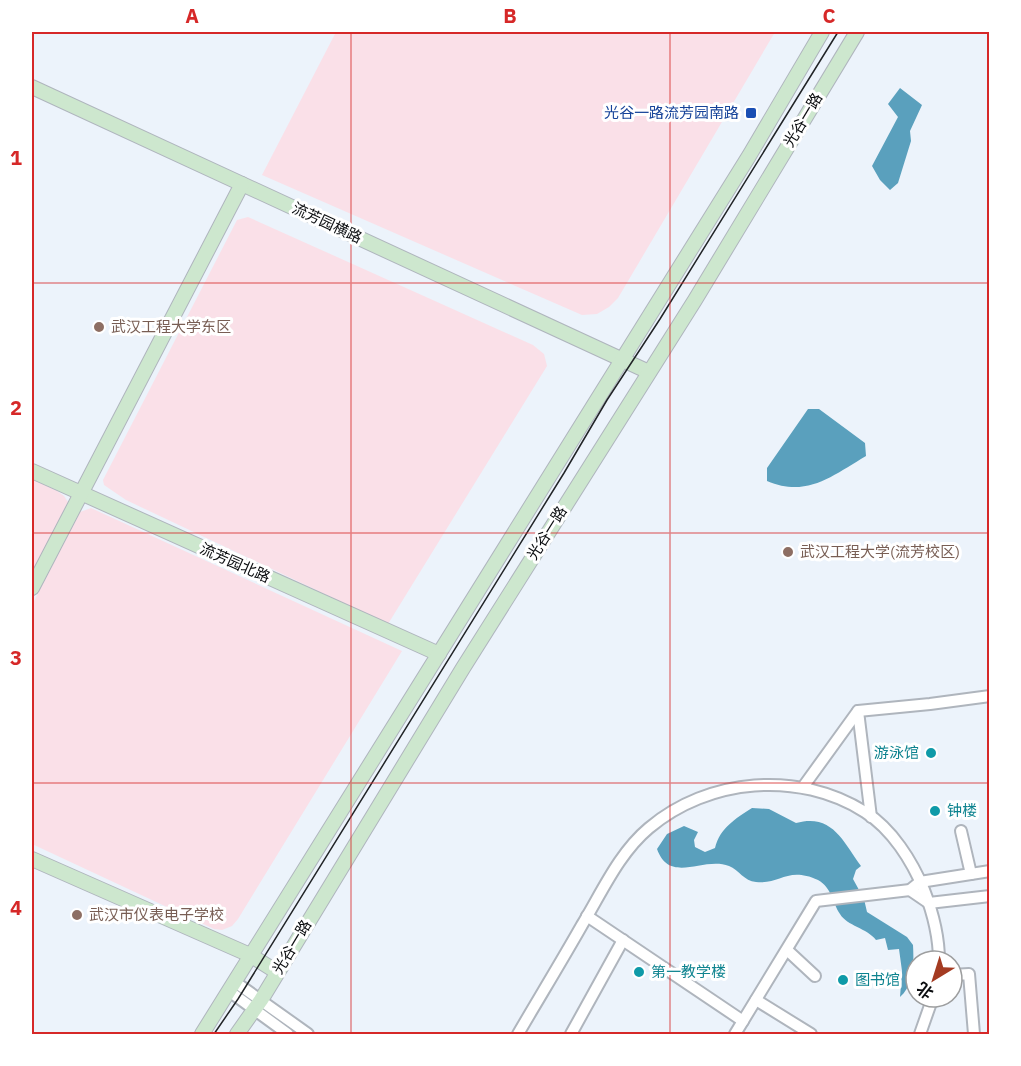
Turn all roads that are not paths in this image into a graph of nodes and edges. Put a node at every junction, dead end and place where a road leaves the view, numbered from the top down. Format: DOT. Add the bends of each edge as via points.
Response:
graph roads {
  1 [pos="822,32"];
  2 [pos="857,32"];
  3 [pos="32,87"];
  4 [pos="242,184"];
  5 [pos="621,359"];
  6 [pos="649,372"];
  7 [pos="32,471"];
  8 [pos="80,494"];
  9 [pos="32,588"];
  10 [pos="438,654"];
  11 [pos="990,696"];
  12 [pos="858,711"];
  13 [pos="803,787"];
  14 [pos="871,817"];
  15 [pos="961,831"];
  16 [pos="32,859"];
  17 [pos="990,871"];
  18 [pos="971,874"];
  19 [pos="920,882"];
  20 [pos="910,890"];
  21 [pos="990,896"];
  22 [pos="929,903"];
  23 [pos="587,916"];
  24 [pos="623,940"];
  25 [pos="938,949"];
  26 [pos="787,950"];
  27 [pos="250,955"];
  28 [pos="277,972"];
  29 [pos="964,974"];
  30 [pos="815,976"];
  31 [pos="232,987"];
  32 [pos="756,1000"];
  33 [pos="257,1005"];
  34 [pos="929,1009"];
  35 [pos="743,1021"];
  36 [pos="521,1034"];
  37 [pos="202,1035"];
  38 [pos="237,1035"];
  39 [pos="288,1035"];
  40 [pos="308,1035"];
  41 [pos="571,1035"];
  42 [pos="735,1035"];
  43 [pos="812,1035"];
  44 [pos="920,1035"];
  45 [pos="974,1035"];
  1 -- 5 [label="main road, 光谷一路"];
  2 -- 6 [label="main road, 光谷一路"];
  3 -- 4 [label="main road, 流芳园横路"];
  4 -- 5 [label="main road, 流芳园横路"];
  4 -- 8 [label="main road"];
  5 -- 6 [label="main road, 流芳园横路"];
  5 -- 10 [label="main road, 光谷一路"];
  6 -- 28 [label="main road, 光谷一路"];
  7 -- 8 [label="main road, 流芳园北路"];
  8 -- 9 [label="main road"];
  8 -- 10 [label="main road, 流芳园北路"];
  10 -- 27 [label="main road, 光谷一路"];
  11 -- 12 [label="street" via="931,709"];
  12 -- 13 [label="street"];
  12 -- 14 [label="street"];
  13 -- 14 [label="street" via="846,801"];
  13 -- 23 [label="street" via="766,785 733,789 683,805 637,839"];
  14 -- 19 [label="street" via="901,848"];
  15 -- 18 [label="street"];
  16 -- 27 [label="main road"];
  17 -- 18 [label="street"];
  18 -- 19 [label="street"];
  19 -- 20 [label="street"];
  19 -- 22 [label="street"];
  20 -- 22 [label="street"];
  20 -- 26 [label="street" via="816,901"];
  21 -- 22 [label="street"];
  22 -- 25 [label="street"];
  23 -- 24 [label="street"];
  23 -- 36 [label="street"];
  24 -- 35 [label="street"];
  24 -- 41 [label="street"];
  26 -- 30 [label="street"];
  26 -- 32 [label="street"];
  27 -- 28 [label="main road"];
  27 -- 31 [label="main road, 光谷一路"];
  28 -- 33 [label="main road, 光谷一路"];
  29 -- 45 [label="street" via="969,974"];
  31 -- 33 [label="street"];
  31 -- 37 [label="main road, 光谷一路"];
  32 -- 35 [label="street"];
  32 -- 43 [label="street"];
  33 -- 38 [label="main road, 光谷一路"];
  33 -- 39 [label="street"];
  33 -- 40 [label="street"];
  34 -- 44 [label="street"];
  35 -- 42 [label="street"];
}
